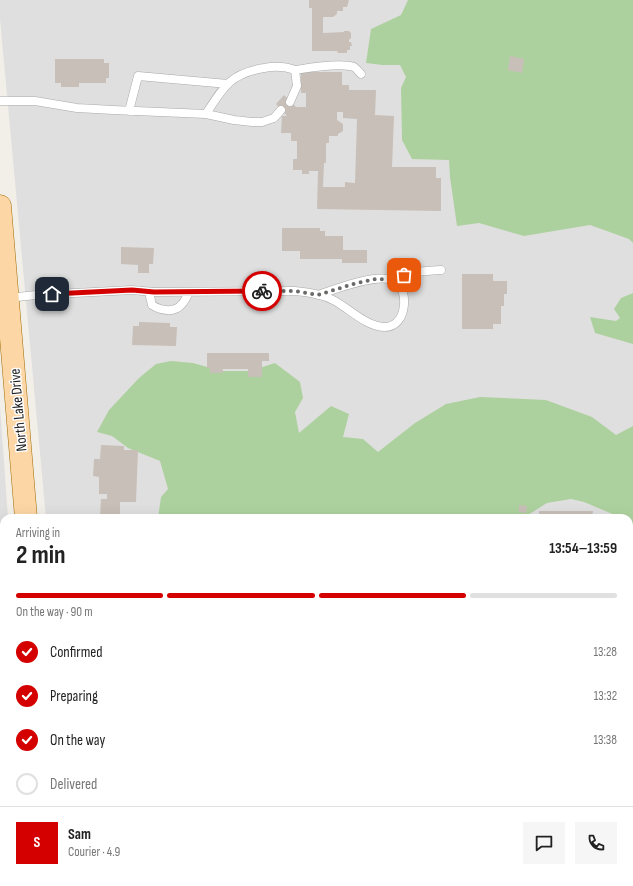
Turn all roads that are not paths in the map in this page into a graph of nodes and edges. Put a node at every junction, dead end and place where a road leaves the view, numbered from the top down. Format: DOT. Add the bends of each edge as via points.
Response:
graph roads {
  1 [pos="295,70"];
  2 [pos="361,74"];
  3 [pos="228,84"];
  4 [pos="0,101"];
  5 [pos="290,102"];
  6 [pos="129,110"];
  7 [pos="281,110"];
  8 [pos="206,114"];
  9 [pos="0,206"];
  10 [pos="441,270"];
  11 [pos="395,280"];
  12 [pos="149,292"];
  13 [pos="189,292"];
  14 [pos="318,295"];
  15 [pos="8,298"];
  16 [pos="26,514"];
  1 -- 2 [label="lane" via="339,66 354,68"];
  1 -- 3 [label="lane" via="286,66 250,70 234,77"];
  1 -- 5 [label="lane" via="297,86"];
  3 -- 6 [label="lane" via="138,76"];
  3 -- 8 [label="lane" via="218,94"];
  4 -- 6 [label="lane" via="35,101 77,108"];
  6 -- 8 [label="lane"];
  7 -- 8 [label="lane" via="274,118 262,122"];
  9 -- 15 [label="main road, North Lake Drive"];
  10 -- 11 [label="lane" via="414,272"];
  11 -- 14 [label="lane" via="376,279"];
  11 -- 14 [label="lane" via="400,285 404,309 399,322 390,326 383,327 370,323 332,299"];
  12 -- 13 [label="lane"];
  12 -- 13 [label="lane" via="152,305 166,310 182,304"];
  12 -- 15 [label="lane" via="132,290"];
  13 -- 14 [label="lane" via="295,291"];
  15 -- 16 [label="main road, North Lake Drive"];
}
